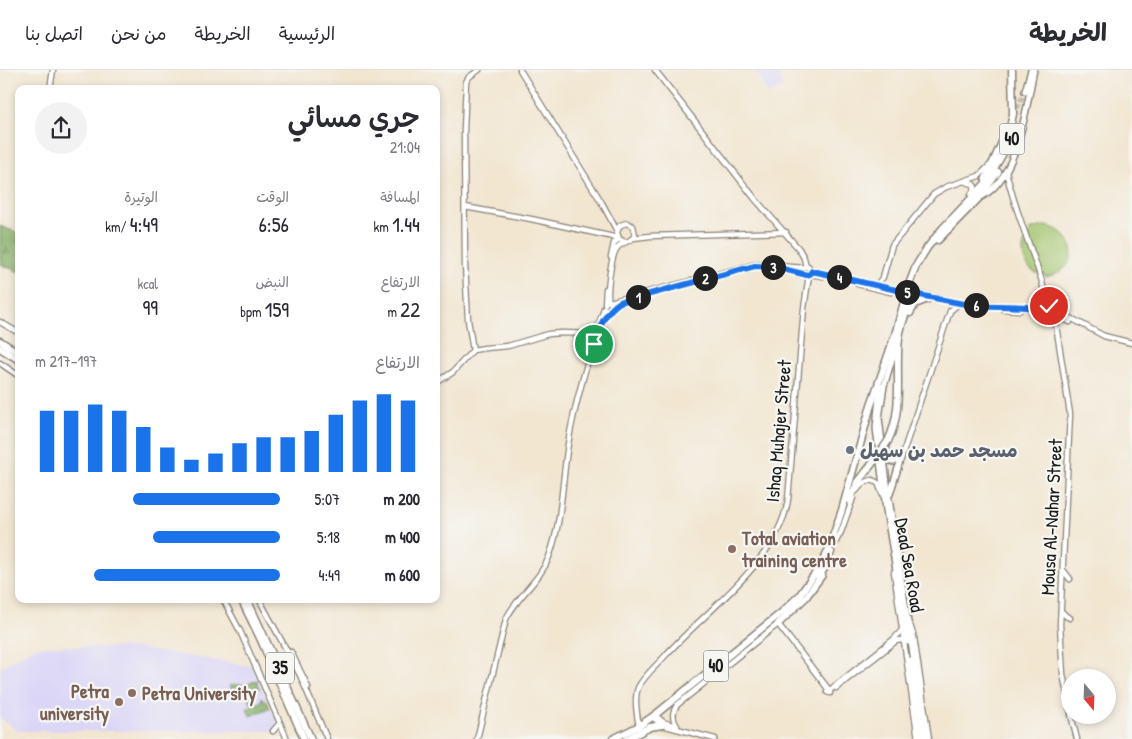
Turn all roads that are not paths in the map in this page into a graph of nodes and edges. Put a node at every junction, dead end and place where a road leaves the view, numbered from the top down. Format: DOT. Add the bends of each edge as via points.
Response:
graph roads {
  1 [pos="53,70"];
  2 [pos="479,70"];
  3 [pos="520,70"];
  4 [pos="655,70"];
  5 [pos="1012,70"];
  6 [pos="1016,70"];
  7 [pos="1033,70"];
  8 [pos="51,85"];
  9 [pos="1025,91"];
  10 [pos="1009,125"];
  11 [pos="991,164"];
  12 [pos="1006,171"];
  13 [pos="965,182"];
  14 [pos="978,195"];
  15 [pos="465,207"];
  16 [pos="962,207"];
  17 [pos="608,214"];
  18 [pos="622,224"];
  19 [pos="617,232"];
  20 [pos="635,232"];
  21 [pos="786,232"];
  22 [pos="603,235"];
  23 [pos="642,236"];
  24 [pos="619,238"];
  25 [pos="633,238"];
  26 [pos="626,242"];
  27 [pos="807,271"];
  28 [pos="883,277"];
  29 [pos="876,286"];
  30 [pos="884,288"];
  31 [pos="898,292"];
  32 [pos="920,296"];
  33 [pos="928,299"];
  34 [pos="1048,300"];
  35 [pos="945,302"];
  36 [pos="957,305"];
  37 [pos="608,306"];
  38 [pos="1040,310"];
  39 [pos="950,311"];
  40 [pos="1054,314"];
  41 [pos="0,320"];
  42 [pos="15,328"];
  43 [pos="598,331"];
  44 [pos="941,337"];
  45 [pos="899,338"];
  46 [pos="0,341"];
  47 [pos="1132,344"];
  48 [pos="946,345"];
  49 [pos="0,348"];
  50 [pos="15,350"];
  51 [pos="473,350"];
  52 [pos="15,357"];
  53 [pos="0,362"];
  54 [pos="15,372"];
  55 [pos="881,377"];
  56 [pos="440,380"];
  57 [pos="898,393"];
  58 [pos="880,412"];
  59 [pos="563,437"];
  60 [pos="568,445"];
  61 [pos="901,458"];
  62 [pos="880,463"];
  63 [pos="898,468"];
  64 [pos="889,499"];
  65 [pos="835,543"];
  66 [pos="824,569"];
  67 [pos="1063,570"];
  68 [pos="811,583"];
  69 [pos="1062,586"];
  70 [pos="227,603"];
  71 [pos="227,603"];
  72 [pos="242,603"];
  73 [pos="249,603"];
  74 [pos="262,603"];
  75 [pos="1061,610"];
  76 [pos="777,625"];
  77 [pos="1060,625"];
  78 [pos="902,629"];
  79 [pos="904,642"];
  80 [pos="1063,669"];
  81 [pos="829,690"];
  82 [pos="655,717"];
  83 [pos="280,723"];
  84 [pos="642,724"];
  85 [pos="1073,724"];
  86 [pos="662,725"];
  87 [pos="677,726"];
  88 [pos="684,730"];
  89 [pos="273,731"];
  90 [pos="288,739"];
  91 [pos="304,739"];
  92 [pos="311,739"];
  93 [pos="329,739"];
  94 [pos="477,739"];
  95 [pos="613,739"];
  96 [pos="621,739"];
  97 [pos="627,739"];
  98 [pos="715,739"];
  99 [pos="920,739"];
  100 [pos="927,739"];
  101 [pos="1077,739"];
  1 -- 8 [label="street"];
  2 -- 15 [label="street" via="469,76 465,87"];
  3 -- 17 [label="street"];
  4 -- 21 [label="street"];
  5 -- 14 [label="highway, 40" via="1013,114 1009,136 1005,150"];
  6 -- 14 [label="highway, 40" via="1018,110 1014,131 1000,167"];
  7 -- 9 [label="main road"];
  7 -- 12 [label="main road" via="1018,141"];
  10 -- 11 [label="main road"];
  11 -- 13 [label="street" via="979,176"];
  11 -- 14 [label="main road"];
  12 -- 14 [label="main road" via="992,191"];
  12 -- 34 [label="street" via="1015,207"];
  13 -- 16 [label="street" via="975,188"];
  13 -- 28 [label="street" via="934,194 892,245"];
  14 -- 16 [label="highway, 40"];
  14 -- 45 [label="highway, 40" via="940,238 923,263 911,290"];
  15 -- 22 [label="street"];
  15 -- 51 [label="street" via="468,320"];
  16 -- 55 [label="highway, 40" via="934,238 916,266"];
  17 -- 18 [label="street"];
  17 -- 19 [label="street"];
  18 -- 19 [label="street"];
  18 -- 20 [label="street" via="630,224"];
  19 -- 22 [label="street"];
  19 -- 24 [label="street"];
  20 -- 23 [label="street"];
  20 -- 25 [label="street"];
  21 -- 23 [label="street"];
  21 -- 27 [label="street" via="802,254"];
  22 -- 24 [label="street"];
  23 -- 25 [label="street"];
  24 -- 26 [label="street"];
  24 -- 37 [label="street" via="612,250"];
  25 -- 26 [label="street"];
  26 -- 37 [label="street" via="617,247 614,254"];
  27 -- 29 [label="street"];
  27 -- 31 [label="street"];
  27 -- 37 [label="street" via="770,264 749,264"];
  27 -- 84 [label="street, Ishaq Muhajer Street" via="785,516 770,545 746,575 676,643 638,688 637,704"];
  28 -- 29 [label="street"];
  28 -- 30 [label="street"];
  29 -- 30 [label="street"];
  30 -- 31 [label="street"];
  31 -- 32 [label="street, bridge"];
  32 -- 33 [label="street"];
  32 -- 38 [label="street" via="965,304"];
  33 -- 35 [label="street"];
  33 -- 57 [label="highway" via="915,304 910,313 901,346"];
  34 -- 38 [label="street"];
  34 -- 40 [label="street"];
  35 -- 36 [label="street"];
  35 -- 39 [label="street"];
  36 -- 39 [label="street"];
  36 -- 40 [label="street"];
  37 -- 43 [label="street"];
  38 -- 40 [label="street"];
  39 -- 44 [label="street"];
  40 -- 47 [label="street" via="1104,336"];
  40 -- 67 [label="street, Mousa Al-Nahar Street" via="1070,414"];
  41 -- 42 [label="street"];
  43 -- 51 [label="street" via="548,334 508,346"];
  43 -- 60 [label="street"];
  44 -- 48 [label="street"];
  44 -- 61 [label="street"];
  45 -- 57 [label="highway, 40"];
  45 -- 58 [label="main road" via="884,386"];
  46 -- 50 [label="highway"];
  49 -- 52 [label="highway"];
  51 -- 56 [label="street" via="453,372"];
  53 -- 54 [label="street"];
  55 -- 62 [label="main road, Dead Sea Road" via="876,420"];
  55 -- 68 [label="highway, 40" via="836,529"];
  57 -- 62 [label="highway, 40, bridge" via="892,433"];
  58 -- 61 [label="main road" via="888,458 894,462"];
  58 -- 62 [label="main road"];
  59 -- 60 [label="street"];
  60 -- 94 [label="street" via="552,550 539,575 506,619"];
  61 -- 63 [label="street"];
  62 -- 64 [label="main road"];
  62 -- 65 [label="highway, 40" via="858,482 851,494"];
  62 -- 99 [label="main road, Dead Sea Road"];
  63 -- 64 [label="main road"];
  64 -- 100 [label="main road"];
  65 -- 66 [label="highway, 40"];
  65 -- 78 [label="street, Dead Sea Road" via="856,490 866,481 875,481 881,490"];
  66 -- 68 [label="highway, 40"];
  66 -- 76 [label="highway" via="806,597"];
  67 -- 69 [label="street, Mousa Al-Nahar Street"];
  67 -- 69 [label="street" via="1070,580"];
  68 -- 82 [label="highway, 40" via="781,614"];
  69 -- 75 [label="street, Mousa Al-Nahar Street"];
  70 -- 83 [label="street"];
  71 -- 90 [label="street" via="245,636"];
  72 -- 91 [label="highway, 35"];
  73 -- 92 [label="highway, 35"];
  74 -- 93 [label="street" via="302,673"];
  75 -- 77 [label="street, Mousa Al-Nahar Street"];
  75 -- 77 [label="street" via="1069,618"];
  76 -- 81 [label="street"];
  76 -- 87 [label="street" via="677,705 673,720"];
  77 -- 80 [label="street, Mousa Al-Nahar Street"];
  78 -- 79 [label="street, Dead Sea Road"];
  78 -- 81 [label="street" via="899,635"];
  79 -- 81 [label="street" via="896,641"];
  79 -- 99 [label="street, Dead Sea Road"];
  82 -- 84 [label="highway, 40"];
  82 -- 86 [label="street"];
  82 -- 87 [label="street"];
  82 -- 96 [label="highway, 40"];
  83 -- 89 [label="street"];
  83 -- 90 [label="street"];
  84 -- 95 [label="highway, 40"];
  85 -- 101 [label="street"];
  86 -- 88 [label="street"];
  86 -- 97 [label="highway"];
  87 -- 88 [label="street"];
  88 -- 98 [label="street"];
}
